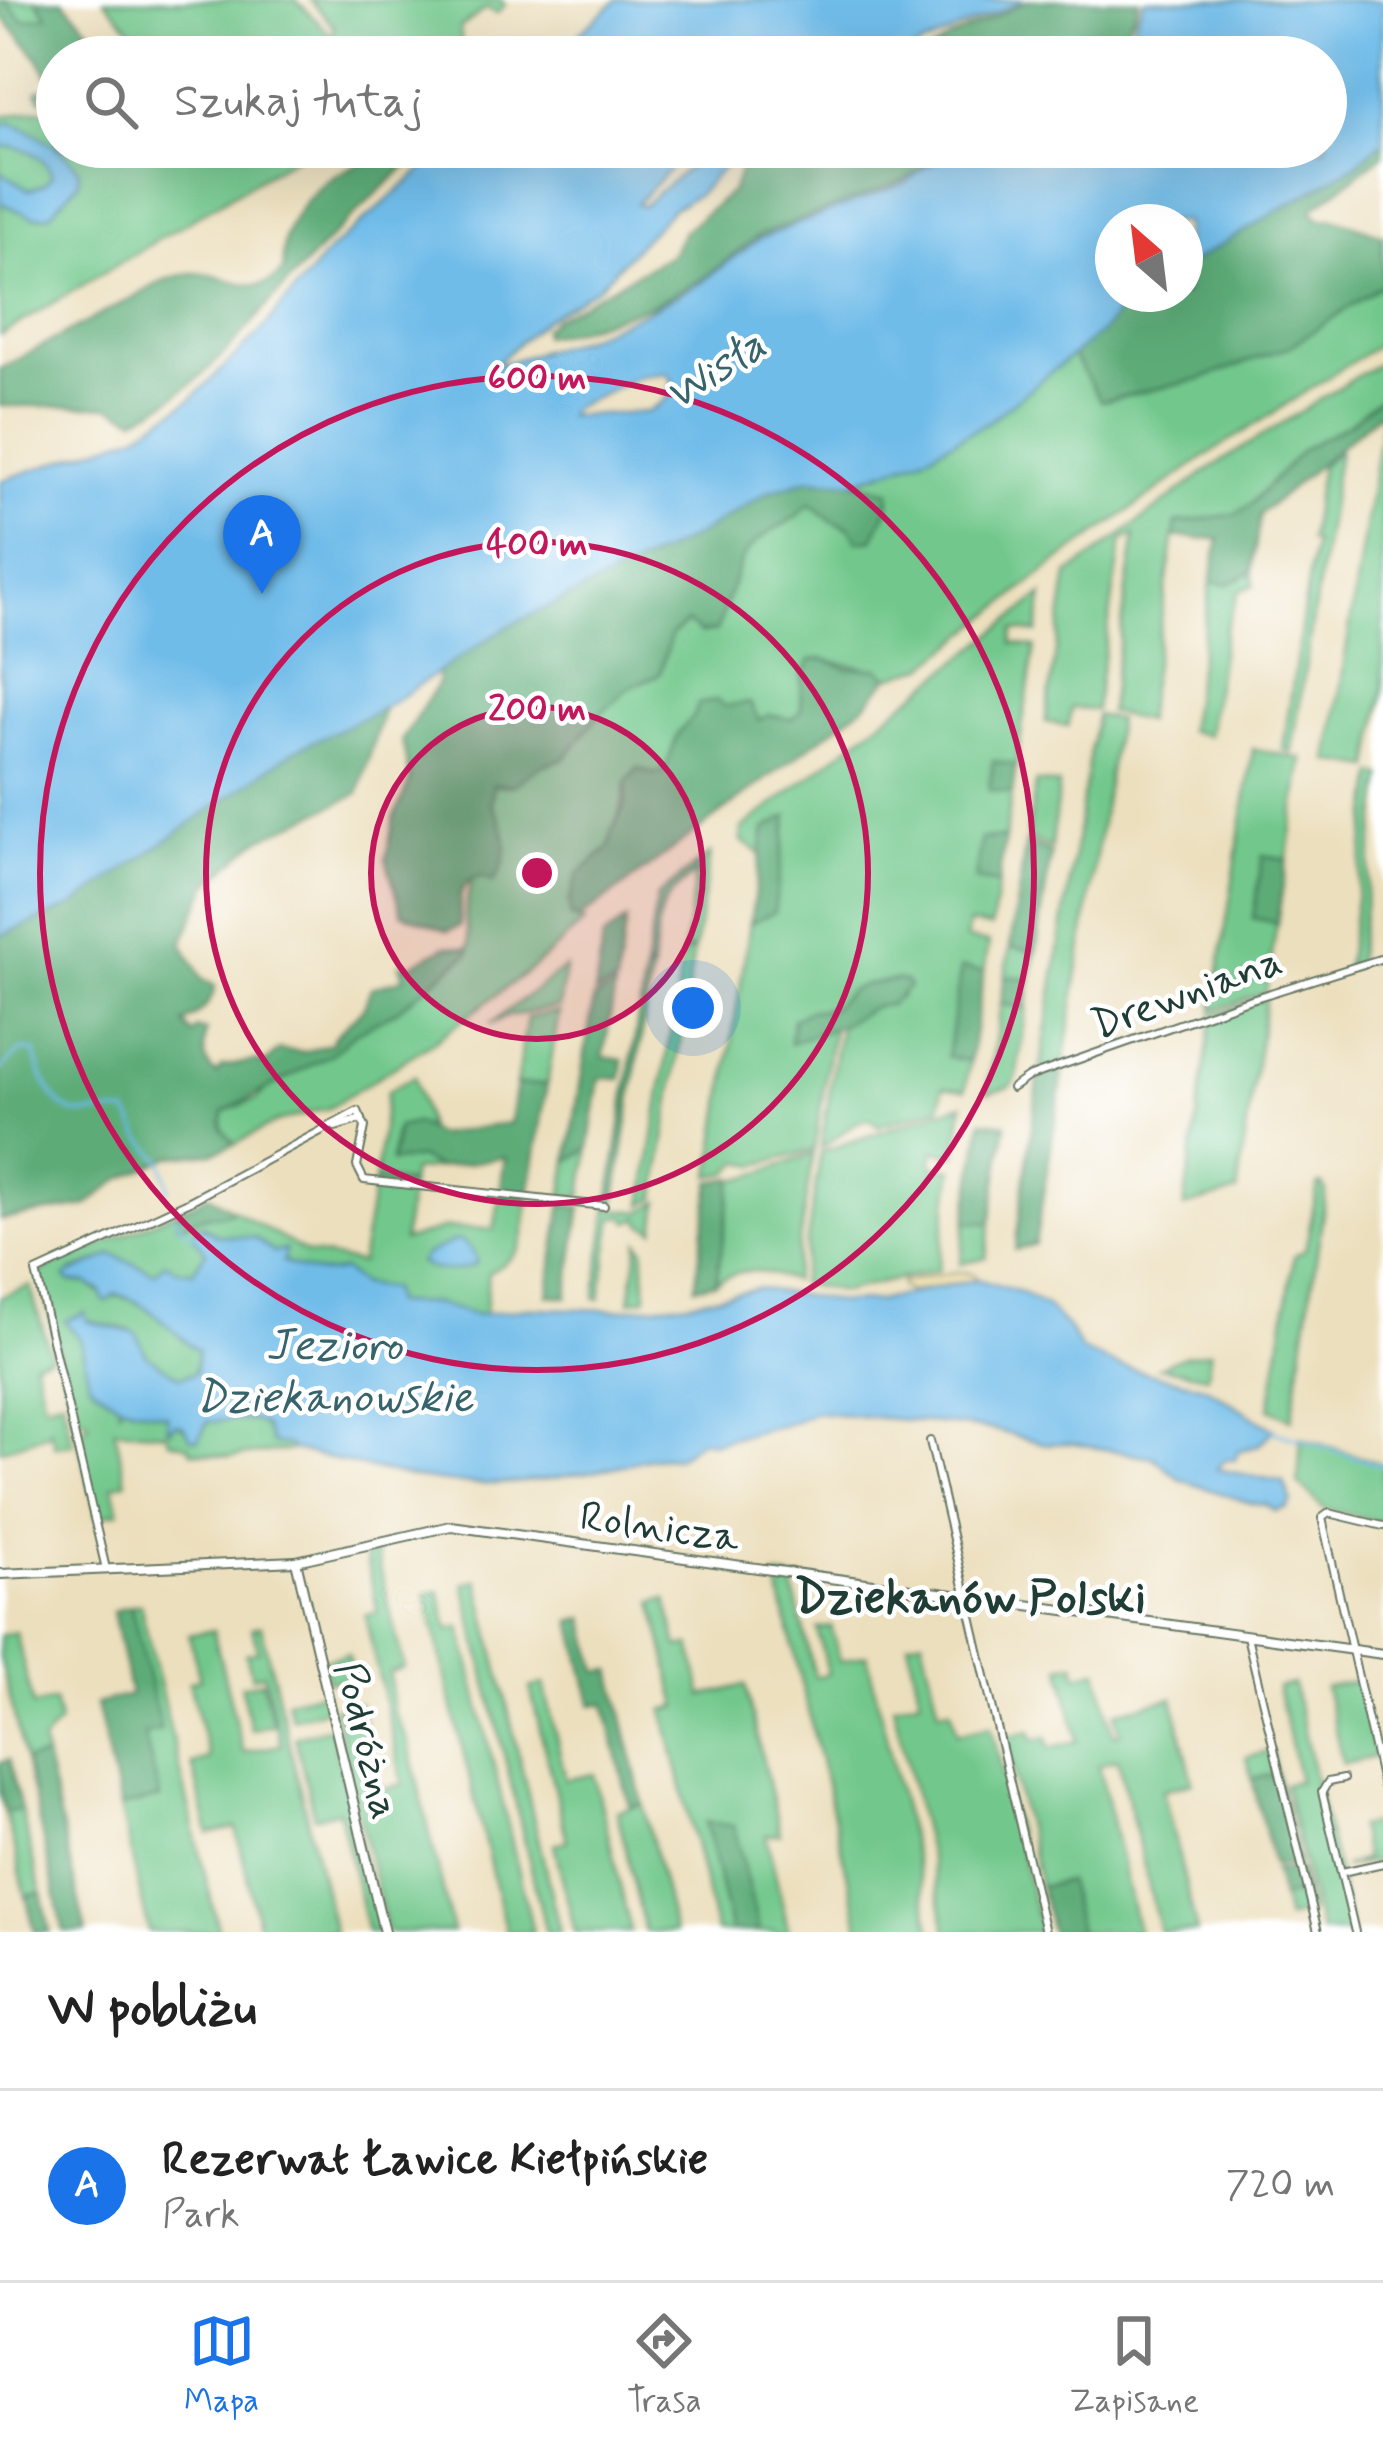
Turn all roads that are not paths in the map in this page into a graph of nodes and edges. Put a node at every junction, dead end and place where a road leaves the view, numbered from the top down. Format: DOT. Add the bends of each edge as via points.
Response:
graph roads {
  1 [pos="1383,958"];
  2 [pos="1012,1088"];
  3 [pos="604,1206"];
  4 [pos="929,1441"];
  5 [pos="1383,1526"];
  6 [pos="296,1561"];
  7 [pos="106,1569"];
  8 [pos="0,1574"];
  9 [pos="966,1598"];
  10 [pos="1247,1636"];
  11 [pos="1352,1650"];
  12 [pos="1383,1654"];
  13 [pos="1343,1778"];
  14 [pos="1383,1787"];
  15 [pos="1383,1863"];
  16 [pos="1342,1872"];
  17 [pos="384,1932"];
  18 [pos="1045,1932"];
  19 [pos="1318,1932"];
  20 [pos="1355,1932"];
  1 -- 2 [label="street, Drewniana"];
  3 -- 7 [label="street" via="364,1180 357,1166 360,1115 36,1272"];
  4 -- 9 [label="street"];
  5 -- 11 [label="street" via="1322,1518"];
  6 -- 7 [label="street, Rolnicza"];
  6 -- 9 [label="street, Rolnicza" via="457,1527"];
  6 -- 17 [label="street, Podróżna"];
  7 -- 8 [label="street, Rolnicza"];
  9 -- 10 [label="street, Rolnicza"];
  9 -- 18 [label="street"];
  10 -- 11 [label="street, Rolnicza"];
  10 -- 19 [label="street"];
  11 -- 12 [label="street, Rolnicza"];
  11 -- 14 [label="street"];
  13 -- 16 [label="street" via="1322,1792"];
  15 -- 16 [label="street"];
  16 -- 20 [label="street"];
}
